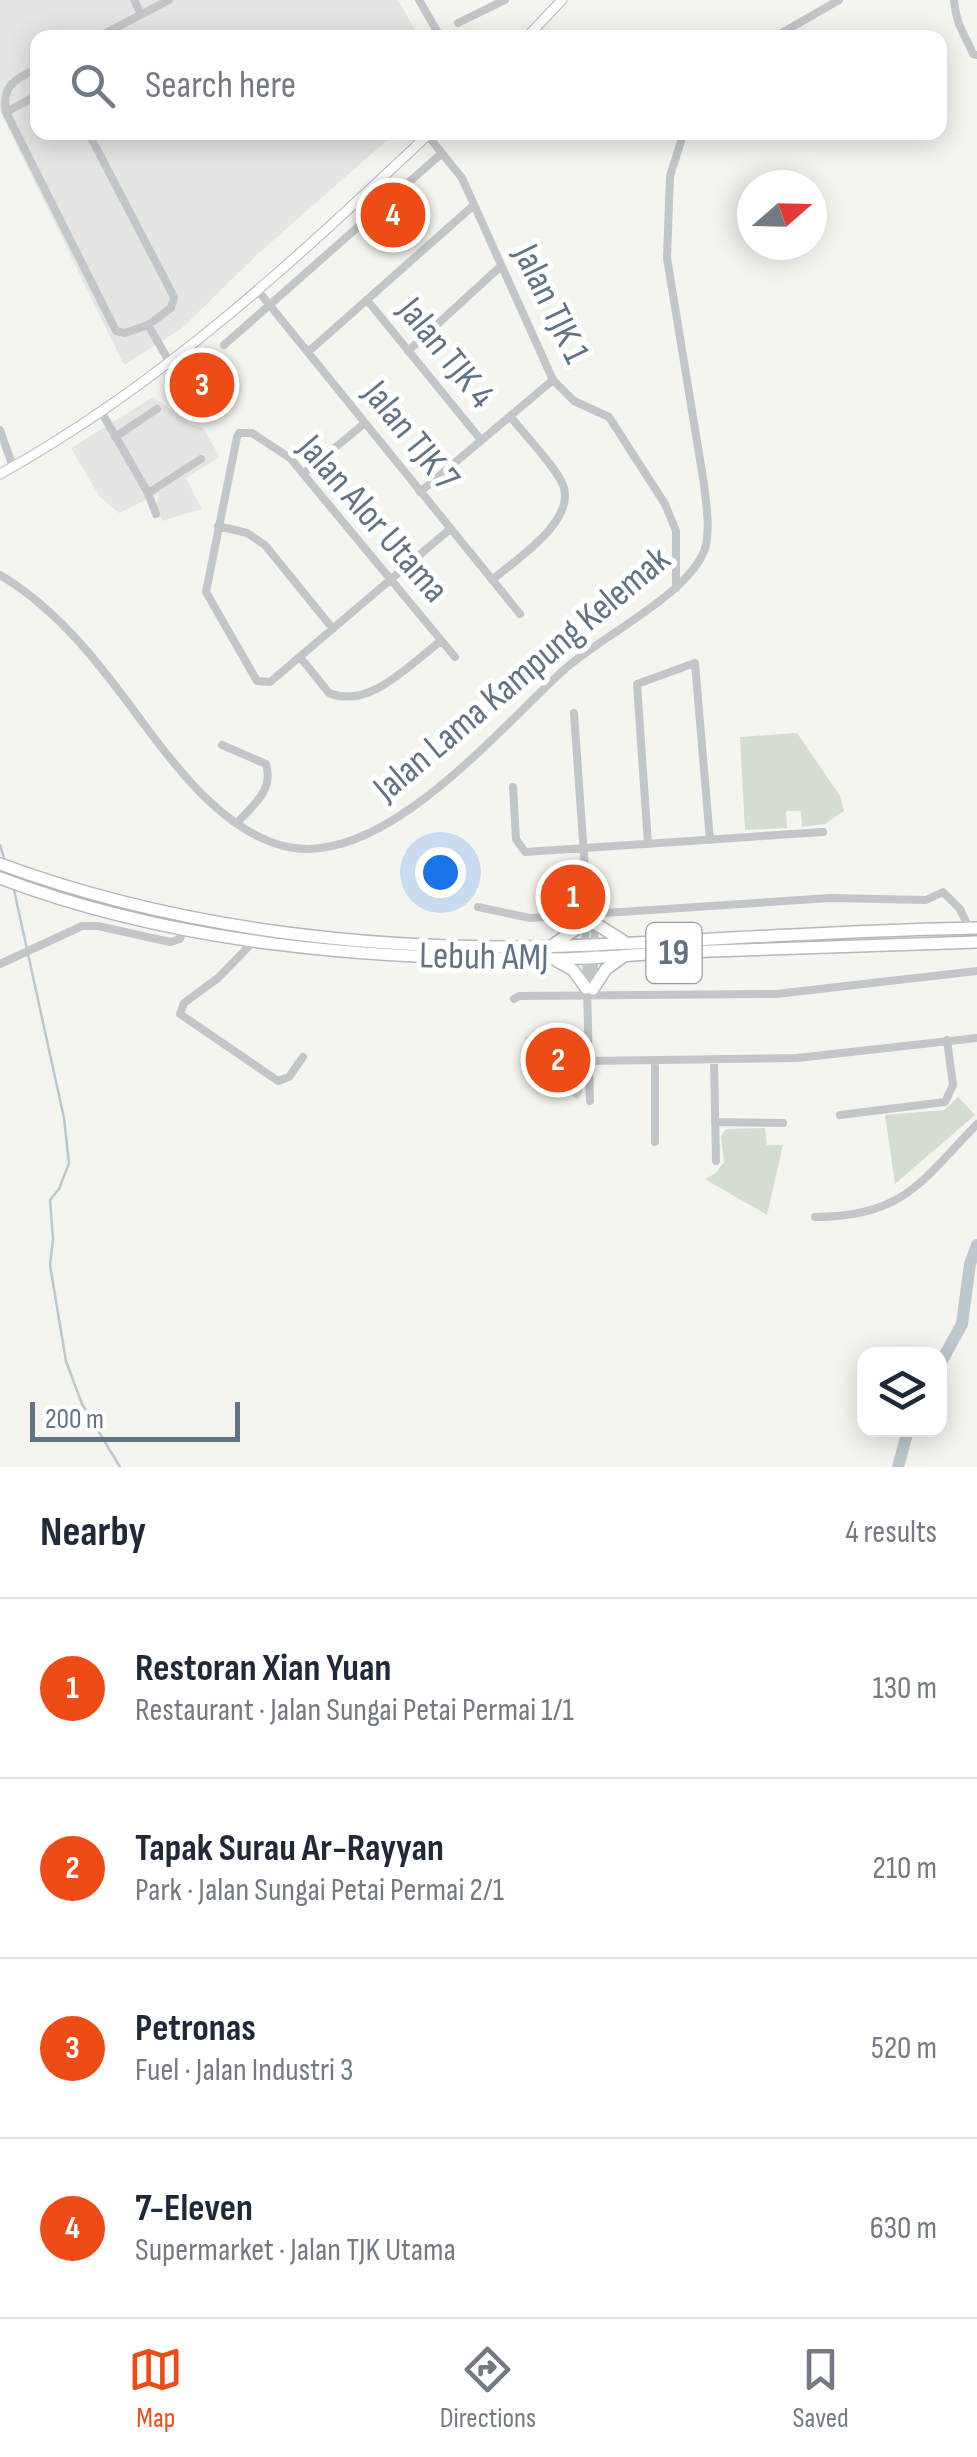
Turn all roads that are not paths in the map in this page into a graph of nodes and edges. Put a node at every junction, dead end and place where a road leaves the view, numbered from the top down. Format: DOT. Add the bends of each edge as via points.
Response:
graph roads {
  1 [pos="134,0"];
  2 [pos="169,0"];
  3 [pos="420,0"];
  4 [pos="505,0"];
  5 [pos="562,0"];
  6 [pos="839,0"];
  7 [pos="954,0"];
  8 [pos="141,14"];
  9 [pos="458,23"];
  10 [pos="111,30"];
  11 [pos="437,30"];
  12 [pos="534,30"];
  13 [pos="788,30"];
  14 [pos="977,54"];
  15 [pos="30,73"];
  16 [pos="30,98"];
  17 [pos="6,112"];
  18 [pos="92,140"];
  19 [pos="423,140"];
  20 [pos="433,140"];
  21 [pos="681,140"];
  22 [pos="442,153"];
  23 [pos="474,205"];
  24 [pos="345,214"];
  25 [pos="358,228"];
  26 [pos="501,266"];
  27 [pos="259,292"];
  28 [pos="367,300"];
  29 [pos="270,305"];
  30 [pos="148,325"];
  31 [pos="224,345"];
  32 [pos="408,350"];
  33 [pos="308,352"];
  34 [pos="171,364"];
  35 [pos="553,380"];
  36 [pos="157,409"];
  37 [pos="102,413"];
  38 [pos="510,416"];
  39 [pos="365,423"];
  40 [pos="0,430"];
  41 [pos="115,436"];
  42 [pos="481,440"];
  43 [pos="201,458"];
  44 [pos="12,467"];
  45 [pos="0,474"];
  46 [pos="304,474"];
  47 [pos="420,492"];
  48 [pos="148,493"];
  49 [pos="156,514"];
  50 [pos="218,526"];
  51 [pos="450,529"];
  52 [pos="0,575"];
  53 [pos="391,579"];
  54 [pos="492,580"];
  55 [pos="676,588"];
  56 [pos="520,614"];
  57 [pos="332,629"];
  58 [pos="441,641"];
  59 [pos="300,657"];
  60 [pos="455,657"];
  61 [pos="574,713"];
  62 [pos="222,745"];
  63 [pos="513,788"];
  64 [pos="238,822"];
  65 [pos="823,832"];
  66 [pos="710,840"];
  67 [pos="648,844"];
  68 [pos="584,848"];
  69 [pos="0,864"];
  70 [pos="1,878"];
  71 [pos="24,880"];
  72 [pos="478,906"];
  73 [pos="589,918"];
  74 [pos="184,927"];
  75 [pos="973,928"];
  76 [pos="255,940"];
  77 [pos="977,942"];
  78 [pos="627,948"];
  79 [pos="590,951"];
  80 [pos="552,952"];
  81 [pos="0,964"];
  82 [pos="977,971"];
  83 [pos="589,993"];
  84 [pos="514,999"];
  85 [pos="977,1038"];
  86 [pos="947,1040"];
  87 [pos="303,1056"];
  88 [pos="654,1060"];
  89 [pos="714,1060"];
  90 [pos="590,1062"];
  91 [pos="590,1100"];
  92 [pos="840,1115"];
  93 [pos="715,1122"];
  94 [pos="783,1123"];
  95 [pos="977,1124"];
  96 [pos="654,1142"];
  97 [pos="716,1161"];
  98 [pos="815,1217"];
  1 -- 8 [label="street"];
  2 -- 8 [label="street"];
  3 -- 11 [label="street"];
  4 -- 9 [label="street"];
  5 -- 12 [label="main road"];
  6 -- 13 [label="street"];
  7 -- 14 [label="street" via="958,28"];
  8 -- 10 [label="street"];
  15 -- 17 [label="street" via="7,86"];
  16 -- 17 [label="street"];
  17 -- 30 [label="street" via="116,331"];
  18 -- 30 [label="street" via="174,297 171,308"];
  19 -- 24 [label="main road"];
  20 -- 22 [label="street, Jalan TJK 1"];
  21 -- 55 [label="street, Jalan Lama Kampung Kelemak" via="670,176 667,258 708,520 701,558"];
  22 -- 23 [label="street, Jalan TJK 1"];
  22 -- 25 [label="street"];
  23 -- 26 [label="street, Jalan TJK 1"];
  23 -- 28 [label="street"];
  24 -- 25 [label="street"];
  24 -- 27 [label="main road"];
  25 -- 29 [label="street"];
  26 -- 32 [label="street"];
  26 -- 35 [label="street, Jalan TJK 1"];
  27 -- 29 [label="street, Jalan TJK 7"];
  27 -- 34 [label="main road"];
  28 -- 32 [label="street, Jalan TJK 4"];
  28 -- 33 [label="street"];
  29 -- 31 [label="street"];
  29 -- 33 [label="street, Jalan TJK 7"];
  30 -- 34 [label="street"];
  32 -- 42 [label="street, Jalan TJK 4"];
  33 -- 39 [label="street, Jalan TJK 7"];
  34 -- 37 [label="main road"];
  35 -- 38 [label="street"];
  35 -- 55 [label="street, Jalan TJK 1" via="574,401 609,417 665,504 676,531"];
  36 -- 41 [label="street"];
  37 -- 41 [label="street"];
  37 -- 44 [label="main road"];
  38 -- 42 [label="street"];
  38 -- 54 [label="street" via="562,484 565,500 550,530"];
  39 -- 46 [label="street"];
  39 -- 47 [label="street, Jalan TJK 7"];
  40 -- 44 [label="street"];
  41 -- 48 [label="street"];
  42 -- 47 [label="street"];
  43 -- 48 [label="street"];
  44 -- 45 [label="main road"];
  46 -- 50 [label="street, Jalan Alor Utama" via="273,444 239,433"];
  46 -- 53 [label="street, Jalan Alor Utama"];
  47 -- 51 [label="street, Jalan TJK 7"];
  48 -- 49 [label="street"];
  50 -- 57 [label="street" via="266,545"];
  50 -- 59 [label="street" via="206,592 257,681 266,684"];
  51 -- 53 [label="street"];
  51 -- 54 [label="street, Jalan TJK 7"];
  52 -- 64 [label="street, Jalan Lama Kampung Kelemak" via="62,625 178,769"];
  53 -- 57 [label="street"];
  53 -- 58 [label="street, Jalan Alor Utama"];
  54 -- 56 [label="street, Jalan TJK 7"];
  55 -- 64 [label="street, Jalan Lama Kampung Kelemak" via="582,655 435,791 384,825 342,843 302,848 273,842"];
  57 -- 59 [label="street"];
  58 -- 59 [label="street" via="374,690 348,698 322,687"];
  58 -- 60 [label="street, Jalan Alor Utama"];
  61 -- 68 [label="street"];
  62 -- 64 [label="street" via="266,764 270,778"];
  63 -- 68 [label="street" via="516,839 526,852"];
  65 -- 66 [label="street"];
  66 -- 67 [label="street"];
  66 -- 67 [label="street" via="695,663 637,684"];
  67 -- 68 [label="street"];
  68 -- 73 [label="street"];
  69 -- 71 [label="highway, Lebuh AMJ / 19"];
  70 -- 71 [label="highway, Lebuh AMJ / 19"];
  71 -- 74 [label="highway, Lebuh AMJ / 19" via="61,901"];
  71 -- 80 [label="highway, Lebuh AMJ / 19" via="266,930"];
  72 -- 73 [label="street" via="530,918"];
  73 -- 75 [label="street" via="830,898 926,900 943,892"];
  73 -- 78 [label="highway"];
  73 -- 79 [label="street"];
  73 -- 80 [label="highway"];
  74 -- 76 [label="highway, Lebuh AMJ / 19"];
  74 -- 81 [label="street" via="170,942 82,926"];
  75 -- 78 [label="highway, Lebuh AMJ / 19"];
  76 -- 80 [label="highway, Lebuh AMJ / 19" via="392,956"];
  76 -- 87 [label="street" via="184,1003 180,1014 278,1081"];
  77 -- 78 [label="highway, Lebuh AMJ / 19"];
  78 -- 79 [label="highway, Lebuh AMJ / 19"];
  78 -- 83 [label="highway"];
  79 -- 80 [label="highway, Lebuh AMJ / 19"];
  79 -- 83 [label="street"];
  80 -- 83 [label="highway"];
  82 -- 83 [label="street" via="776,994"];
  83 -- 84 [label="street"];
  83 -- 90 [label="street"];
  85 -- 86 [label="street"];
  86 -- 89 [label="street" via="796,1058"];
  86 -- 92 [label="street" via="952,1085 946,1102"];
  88 -- 89 [label="street"];
  88 -- 90 [label="street"];
  88 -- 96 [label="street"];
  89 -- 93 [label="street"];
  90 -- 91 [label="street"];
  93 -- 94 [label="street"];
  93 -- 97 [label="street"];
  95 -- 98 [label="street" via="904,1198 869,1212"];
}
